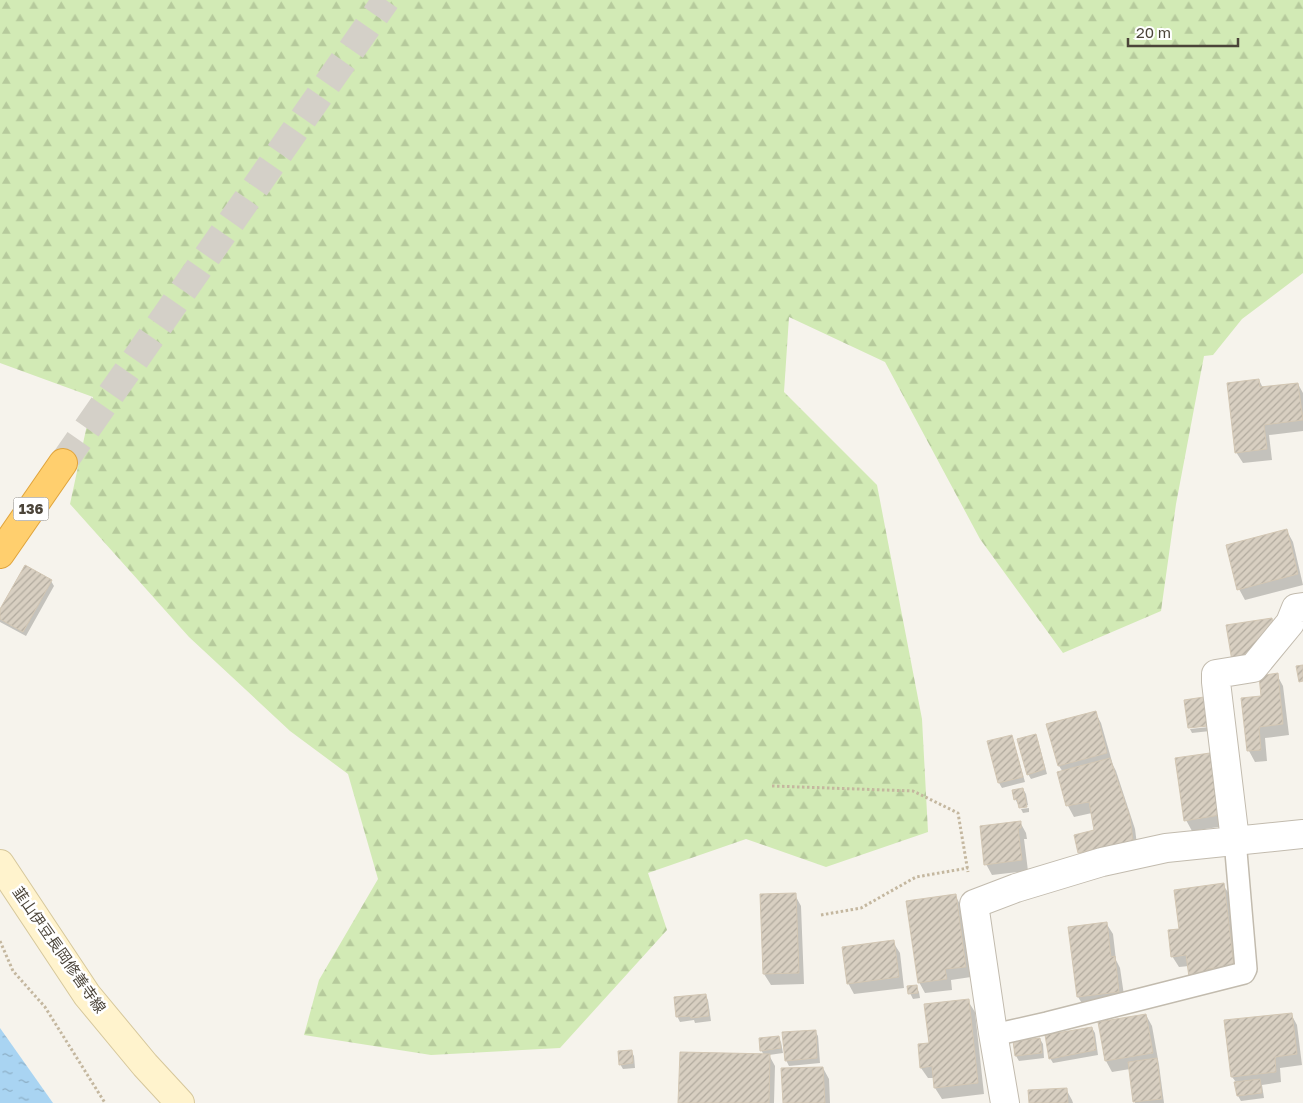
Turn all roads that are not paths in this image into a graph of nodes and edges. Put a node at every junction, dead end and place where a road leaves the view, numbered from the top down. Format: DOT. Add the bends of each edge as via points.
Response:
graph roads {
  1 [pos="0,522"];
  2 [pos="0,554"];
  3 [pos="1303,606"];
  4 [pos="1303,834"];
  5 [pos="1235,840"];
  6 [pos="0,864"];
  7 [pos="993,1033"];
  8 [pos="180,1103"];
  9 [pos="1006,1103"];
  1 -- 2 [label="highway, 136" via="55,458"];
  3 -- 5 [label="street" via="1296,608 1290,622 1253,668 1216,674"];
  4 -- 5 [label="street"];
  5 -- 7 [label="lane" via="1244,973 1047,1023"];
  5 -- 7 [label="street" via="1166,848 1102,862 974,904"];
  6 -- 8 [label="main road, 韮山伊豆長岡修善寺線" via="87,995"];
  7 -- 9 [label="street"];
}
